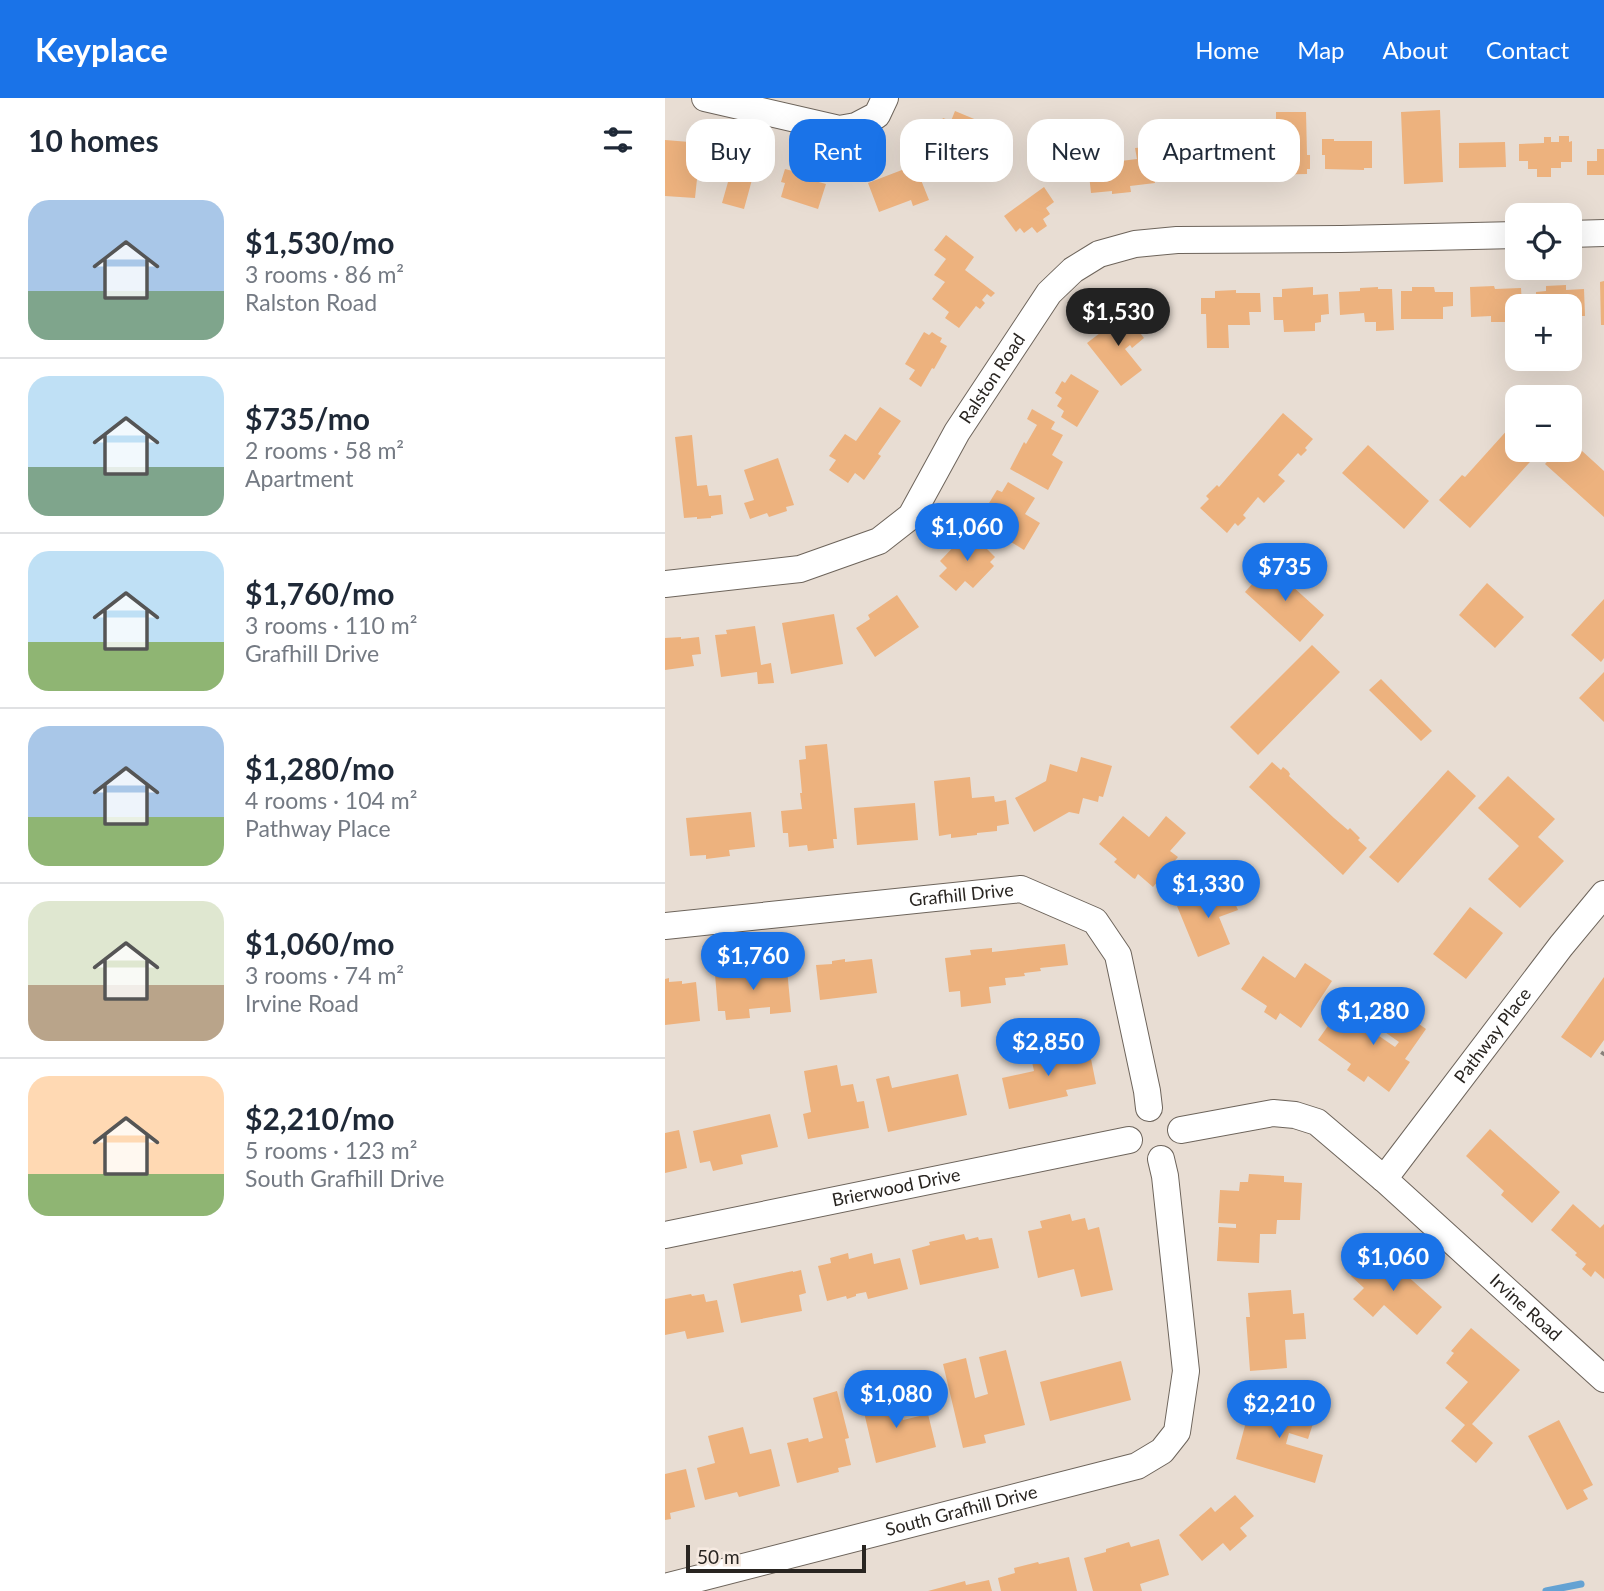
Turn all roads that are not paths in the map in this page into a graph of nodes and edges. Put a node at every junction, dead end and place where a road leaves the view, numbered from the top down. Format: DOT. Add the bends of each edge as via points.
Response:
graph roads {
  1 [pos="705,98"];
  2 [pos="885,98"];
  3 [pos="1604,233"];
  4 [pos="1582,234"];
  5 [pos="1505,235"];
  6 [pos="665,584"];
  7 [pos="1604,894"];
  8 [pos="665,926"];
  9 [pos="1149,1108"];
  10 [pos="1181,1130"];
  11 [pos="1129,1140"];
  12 [pos="1161,1159"];
  13 [pos="1384,1179"];
  14 [pos="665,1235"];
  15 [pos="1604,1379"];
  16 [pos="665,1587"];
  1 -- 2 [label="street" via="839,130 877,115"];
  3 -- 4 [label="street"];
  5 -- 6 [label="street, Ralston Road" via="1177,240 1099,254 1049,293 957,432 911,516 879,541 800,569"];
  7 -- 13 [label="street, Pathway Place"];
  8 -- 9 [label="street, Grafhill Drive" via="1021,889 1095,921 1118,955"];
  9 -- 10 [label="street" via="1173,1114"];
  9 -- 11 [label="street" via="1135,1116"];
  10 -- 12 [label="street" via="1179,1145"];
  10 -- 13 [label="street, Irvine Road" via="1273,1113 1295,1115 1317,1122"];
  11 -- 12 [label="street" via="1138,1154"];
  11 -- 14 [label="street, Brierwood Drive"];
  12 -- 16 [label="street, South Grafhill Drive" via="1186,1371 1177,1432 1162,1451 1137,1466"];
  13 -- 15 [label="street, Irvine Road"];
}
